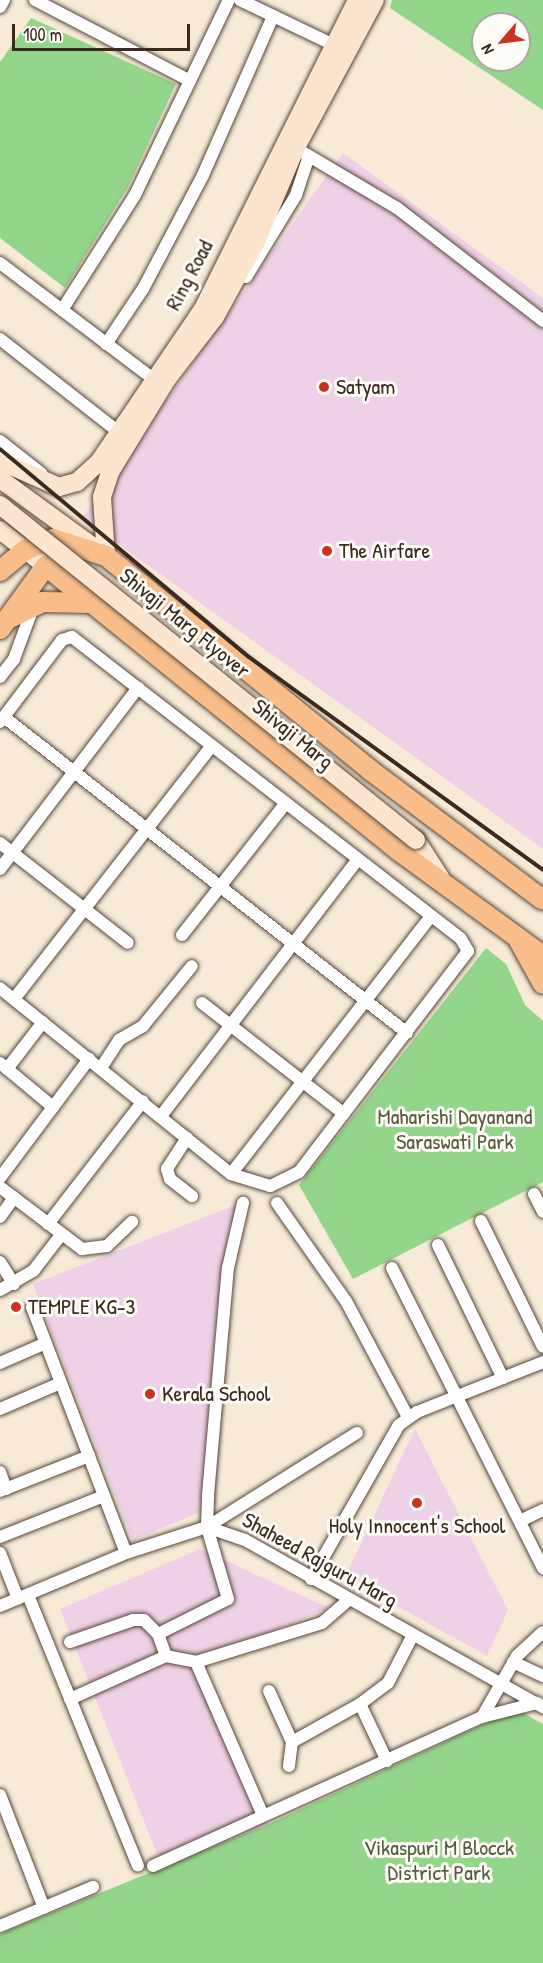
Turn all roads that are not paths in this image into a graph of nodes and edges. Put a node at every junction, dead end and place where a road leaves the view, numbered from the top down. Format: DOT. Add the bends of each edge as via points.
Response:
graph roads {
  1 [pos="4,0"];
  2 [pos="35,0"];
  3 [pos="229,0"];
  4 [pos="240,0"];
  5 [pos="357,0"];
  6 [pos="375,0"];
  7 [pos="0,7"];
  8 [pos="273,16"];
  9 [pos="333,44"];
  10 [pos="187,79"];
  11 [pos="302,153"];
  12 [pos="0,263"];
  13 [pos="62,310"];
  14 [pos="543,321"];
  15 [pos="0,339"];
  16 [pos="106,344"];
  17 [pos="152,378"];
  18 [pos="116,430"];
  19 [pos="0,441"];
  20 [pos="0,461"];
  21 [pos="104,467"];
  22 [pos="0,479"];
  23 [pos="59,488"];
  24 [pos="104,494"];
  25 [pos="0,505"];
  26 [pos="0,530"];
  27 [pos="25,550"];
  28 [pos="106,556"];
  29 [pos="46,566"];
  30 [pos="0,571"];
  31 [pos="156,598"];
  32 [pos="92,603"];
  33 [pos="34,605"];
  34 [pos="0,628"];
  35 [pos="128,632"];
  36 [pos="0,677"];
  37 [pos="138,688"];
  38 [pos="2,720"];
  39 [pos="212,746"];
  40 [pos="74,772"];
  41 [pos="286,803"];
  42 [pos="148,828"];
  43 [pos="0,843"];
  44 [pos="13,853"];
  45 [pos="358,859"];
  46 [pos="0,869"];
  47 [pos="441,879"];
  48 [pos="221,886"];
  49 [pos="543,900"];
  50 [pos="84,909"];
  51 [pos="431,916"];
  52 [pos="516,934"];
  53 [pos="182,935"];
  54 [pos="128,943"];
  55 [pos="294,943"];
  56 [pos="543,956"];
  57 [pos="192,966"];
  58 [pos="543,984"];
  59 [pos="0,988"];
  60 [pos="14,999"];
  61 [pos="366,1000"];
  62 [pos="202,1003"];
  63 [pos="43,1022"];
  64 [pos="232,1024"];
  65 [pos="407,1032"];
  66 [pos="89,1059"];
  67 [pos="3,1066"];
  68 [pos="101,1068"];
  69 [pos="303,1081"];
  70 [pos="143,1101"];
  71 [pos="53,1107"];
  72 [pos="344,1114"];
  73 [pos="161,1116"];
  74 [pos="187,1138"];
  75 [pos="231,1174"];
  76 [pos="0,1178"];
  77 [pos="0,1187"];
  78 [pos="534,1194"];
  79 [pos="192,1196"];
  80 [pos="14,1198"];
  81 [pos="243,1203"];
  82 [pos="277,1203"];
  83 [pos="543,1212"];
  84 [pos="0,1217"];
  85 [pos="481,1221"];
  86 [pos="132,1222"];
  87 [pos="48,1224"];
  88 [pos="61,1235"];
  89 [pos="438,1245"];
  90 [pos="0,1262"];
  91 [pos="392,1268"];
  92 [pos="14,1284"];
  93 [pos="0,1290"];
  94 [pos="32,1308"];
  95 [pos="46,1343"];
  96 [pos="543,1347"];
  97 [pos="543,1362"];
  98 [pos="0,1363"];
  99 [pos="503,1378"];
  100 [pos="61,1383"];
  101 [pos="457,1396"];
  102 [pos="0,1409"];
  103 [pos="412,1415"];
  104 [pos="357,1433"];
  105 [pos="89,1456"];
  106 [pos="0,1472"];
  107 [pos="3,1490"];
  108 [pos="104,1496"];
  109 [pos="543,1510"];
  110 [pos="520,1521"];
  111 [pos="207,1527"];
  112 [pos="0,1537"];
  113 [pos="0,1553"];
  114 [pos="126,1553"];
  115 [pos="543,1568"];
  116 [pos="311,1579"];
  117 [pos="23,1597"];
  118 [pos="348,1600"];
  119 [pos="0,1606"];
  120 [pos="543,1632"];
  121 [pos="158,1634"];
  122 [pos="413,1635"];
  123 [pos="69,1642"];
  124 [pos="166,1656"];
  125 [pos="196,1662"];
  126 [pos="513,1662"];
  127 [pos="543,1676"];
  128 [pos="499,1682"];
  129 [pos="269,1691"];
  130 [pos="70,1699"];
  131 [pos="360,1704"];
  132 [pos="540,1705"];
  133 [pos="482,1717"];
  134 [pos="292,1742"];
  135 [pos="387,1761"];
  136 [pos="289,1766"];
  137 [pos="0,1795"];
  138 [pos="263,1815"];
  139 [pos="138,1866"];
  140 [pos="153,1866"];
  141 [pos="93,1887"];
  142 [pos="44,1908"];
  143 [pos="0,1926"];
  1 -- 7 [label="street"];
  2 -- 10 [label="street"];
  3 -- 10 [label="street"];
  4 -- 8 [label="street"];
  5 -- 9 [label="street, Ring Road"];
  6 -- 11 [label="street, Ring Road"];
  8 -- 9 [label="street"];
  8 -- 16 [label="street" via="203,175 143,289"];
  9 -- 17 [label="street, Ring Road" via="203,309"];
  10 -- 13 [label="street" via="135,195"];
  11 -- 14 [label="street" via="397,208"];
  11 -- 21 [label="street, Ring Road" via="215,317"];
  11 -- 24 [label="street" via="296,195 214,331 171,382"];
  12 -- 13 [label="street"];
  13 -- 16 [label="street"];
  15 -- 18 [label="street"];
  16 -- 17 [label="street"];
  17 -- 18 [label="street, Ring Road"];
  18 -- 21 [label="street, Ring Road"];
  19 -- 23 [label="street"];
  20 -- 23 [label="street"];
  21 -- 23 [label="street, Ring Road"];
  21 -- 24 [label="street, Ring Road"];
  22 -- 28 [label="street, Shivaji Marg"];
  24 -- 28 [label="street, Ring Road"];
  25 -- 47 [label="street, Shivaji Marg Flyover, bridge" via="416,840"];
  26 -- 27 [label="street, Shivaji Marg"];
  27 -- 28 [label="main road" via="53,539"];
  27 -- 29 [label="street, Shivaji Marg"];
  27 -- 30 [label="main road"];
  28 -- 31 [label="main road, Shivaji Marg"];
  29 -- 32 [label="main road, Shivaji Marg"];
  29 -- 34 [label="main road"];
  31 -- 35 [label="main road" via="138,593 123,604 120,616"];
  31 -- 49 [label="main road, Shivaji Marg"];
  32 -- 33 [label="main road" via="59,599"];
  32 -- 35 [label="main road, Shivaji Marg"];
  33 -- 34 [label="main road"];
  33 -- 36 [label="street" via="14,659"];
  35 -- 47 [label="main road, Shivaji Marg" via="399,851"];
  37 -- 38 [label="street" via="66,637"];
  37 -- 39 [label="street"];
  37 -- 40 [label="street"];
  38 -- 40 [label="street"];
  39 -- 41 [label="street"];
  39 -- 42 [label="street"];
  40 -- 42 [label="street"];
  40 -- 44 [label="street"];
  41 -- 45 [label="street"];
  41 -- 48 [label="street"];
  42 -- 48 [label="street"];
  42 -- 50 [label="street"];
  43 -- 44 [label="street"];
  44 -- 46 [label="street"];
  44 -- 50 [label="street"];
  45 -- 51 [label="street"];
  45 -- 55 [label="street"];
  47 -- 52 [label="main road, Shivaji Marg"];
  48 -- 53 [label="street"];
  48 -- 55 [label="street"];
  50 -- 54 [label="street"];
  50 -- 60 [label="street"];
  51 -- 61 [label="street"];
  51 -- 65 [label="street" via="461,939 468,951"];
  52 -- 56 [label="main road"];
  52 -- 58 [label="main road, Shivaji Marg"];
  55 -- 61 [label="street"];
  55 -- 64 [label="street"];
  57 -- 68 [label="street" via="143,1026 119,1040"];
  59 -- 60 [label="street"];
  60 -- 63 [label="street"];
  61 -- 65 [label="street"];
  61 -- 69 [label="street"];
  62 -- 64 [label="street"];
  63 -- 66 [label="street"];
  63 -- 67 [label="street"];
  64 -- 69 [label="street"];
  64 -- 73 [label="street"];
  65 -- 72 [label="street"];
  66 -- 68 [label="street"];
  66 -- 71 [label="street"];
  67 -- 71 [label="street"];
  68 -- 70 [label="street"];
  69 -- 72 [label="street"];
  69 -- 75 [label="street"];
  70 -- 73 [label="street"];
  70 -- 87 [label="street"];
  71 -- 76 [label="street"];
  72 -- 75 [label="street" via="288,1180 270,1186"];
  73 -- 74 [label="street"];
  74 -- 75 [label="street"];
  74 -- 79 [label="street" via="168,1174"];
  77 -- 80 [label="street"];
  78 -- 83 [label="street"];
  80 -- 84 [label="street"];
  80 -- 87 [label="street"];
  81 -- 111 [label="street" via="228,1268"];
  82 -- 103 [label="street" via="346,1301"];
  85 -- 96 [label="street"];
  86 -- 88 [label="street" via="93,1252"];
  87 -- 88 [label="street"];
  88 -- 92 [label="street" via="34,1270"];
  89 -- 99 [label="street"];
  90 -- 92 [label="street"];
  91 -- 101 [label="street"];
  92 -- 93 [label="street"];
  94 -- 95 [label="street"];
  95 -- 98 [label="street"];
  95 -- 100 [label="street"];
  97 -- 99 [label="street"];
  99 -- 101 [label="street"];
  100 -- 102 [label="street"];
  100 -- 105 [label="street"];
  101 -- 103 [label="street"];
  101 -- 110 [label="street"];
  103 -- 116 [label="street" via="388,1438"];
  104 -- 111 [label="street"];
  105 -- 107 [label="street"];
  105 -- 108 [label="street"];
  106 -- 107 [label="street"];
  108 -- 112 [label="street"];
  108 -- 114 [label="street"];
  109 -- 110 [label="street"];
  110 -- 115 [label="street"];
  111 -- 114 [label="street, Shaheed Rajguru Marg"];
  111 -- 116 [label="street, Shaheed Rajguru Marg" via="244,1540"];
  111 -- 121 [label="street" via="228,1599"];
  113 -- 117 [label="street"];
  114 -- 117 [label="street, Shaheed Rajguru Marg"];
  116 -- 118 [label="street, Shaheed Rajguru Marg"];
  117 -- 119 [label="street, Shaheed Rajguru Marg"];
  117 -- 130 [label="street"];
  118 -- 122 [label="street, Shaheed Rajguru Marg"];
  118 -- 125 [label="street" via="322,1623"];
  120 -- 126 [label="street"];
  121 -- 123 [label="street" via="144,1620 133,1620"];
  121 -- 124 [label="street"];
  122 -- 128 [label="street, Shaheed Rajguru Marg"];
  122 -- 131 [label="street" via="388,1683"];
  124 -- 125 [label="street"];
  124 -- 130 [label="street"];
  125 -- 138 [label="street"];
  126 -- 127 [label="street"];
  126 -- 128 [label="street"];
  128 -- 132 [label="street, Shaheed Rajguru Marg"];
  128 -- 133 [label="street"];
  129 -- 134 [label="street"];
  130 -- 139 [label="street"];
  131 -- 134 [label="street"];
  131 -- 135 [label="street"];
  132 -- 133 [label="street"];
  133 -- 135 [label="street"];
  134 -- 136 [label="street"];
  135 -- 138 [label="street"];
  137 -- 142 [label="street"];
  138 -- 140 [label="street"];
  141 -- 142 [label="street"];
  142 -- 143 [label="street"];
}
